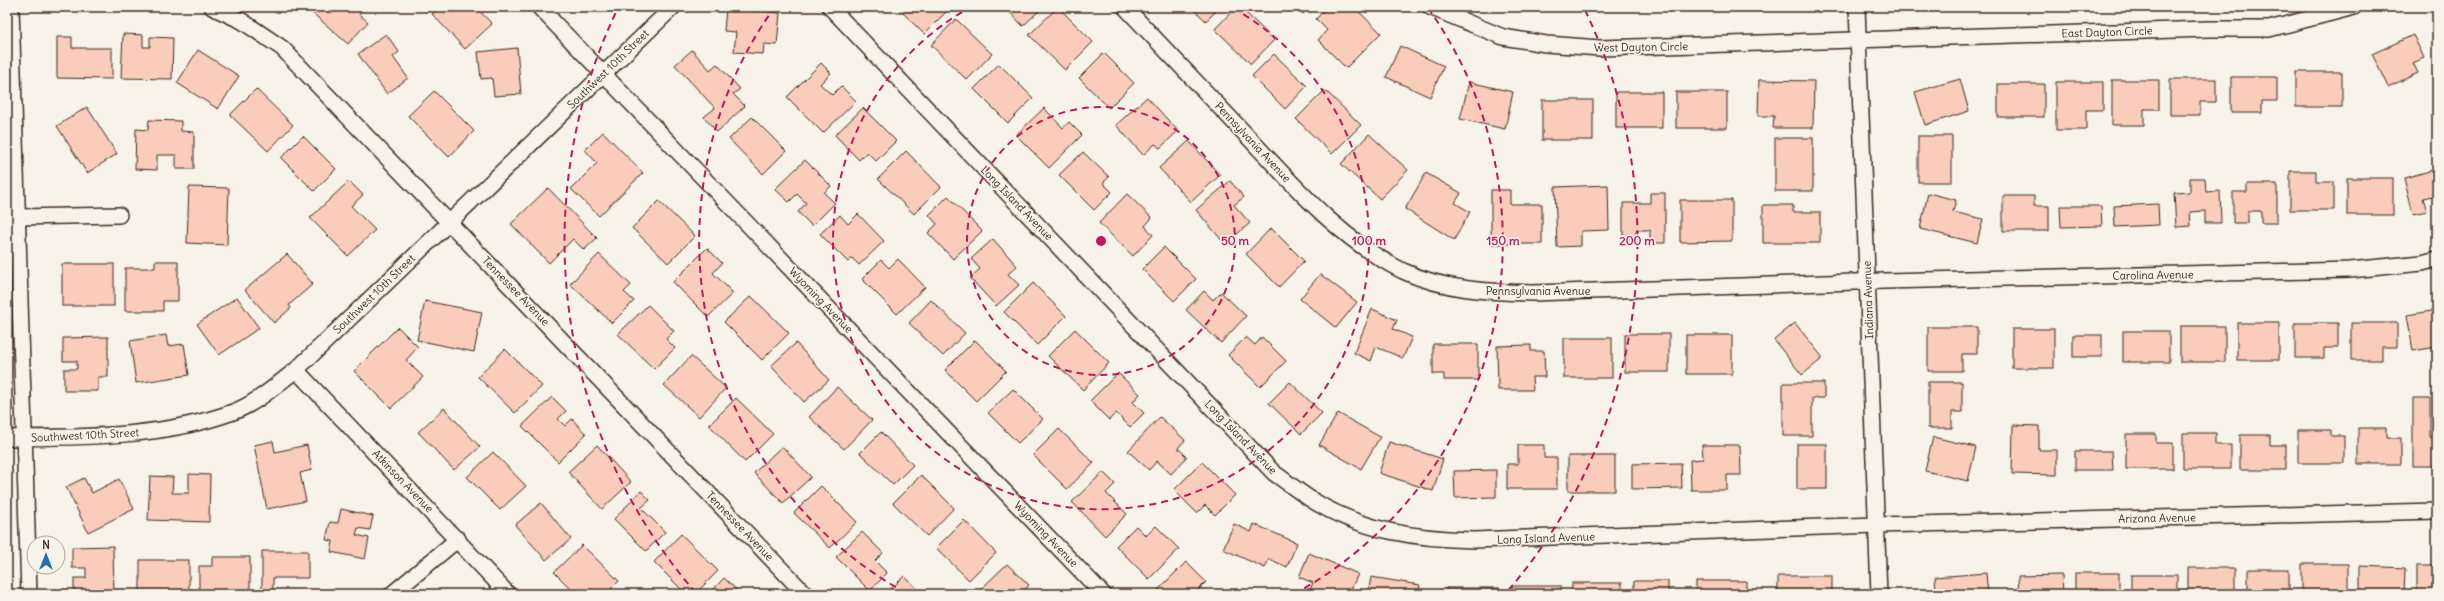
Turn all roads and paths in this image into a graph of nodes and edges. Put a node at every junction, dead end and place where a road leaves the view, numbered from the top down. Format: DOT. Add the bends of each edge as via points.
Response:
graph roads {
  1 [pos="11,7"];
  2 [pos="212,7"];
  3 [pos="539,7"];
  4 [pos="672,7"];
  5 [pos="830,7"];
  6 [pos="1125,7"];
  7 [pos="1430,7"];
  8 [pos="1857,7"];
  9 [pos="2354,7"];
  10 [pos="1858,40"];
  11 [pos="603,73"];
  12 [pos="119,215"];
  13 [pos="19,217"];
  14 [pos="449,222"];
  15 [pos="2437,260"];
  16 [pos="1868,282"];
  17 [pos="296,370"];
  18 [pos="7,438"];
  19 [pos="24,438"];
  20 [pos="2437,511"];
  21 [pos="1876,525"];
  22 [pos="458,539"];
  23 [pos="29,594"];
  24 [pos="392,594"];
  25 [pos="508,594"];
  26 [pos="805,594"];
  27 [pos="1103,594"];
  28 [pos="1879,594"];
  1 -- 13 [label="street"];
  2 -- 14 [label="street, Tennessee Avenue" via="242,22 282,48"];
  3 -- 11 [label="street, Wyoming Avenue"];
  4 -- 11 [label="street, Southwest 10th Street"];
  5 -- 21 [label="street, Long Island Avenue" via="1274,473 1313,501 1389,532 1430,539 1474,540"];
  6 -- 16 [label="street, Pennsylvania Avenue" via="1330,220 1363,247 1404,271 1449,287 1487,292 1533,293"];
  7 -- 10 [label="street, West Dayton Circle" via="1503,37 1546,44 1600,48"];
  8 -- 10 [label="street, Indiana Avenue"];
  9 -- 10 [label="street, East Dayton Circle" via="2269,29"];
  10 -- 16 [label="street, Indiana Avenue"];
  11 -- 14 [label="street, Southwest 10th Street"];
  11 -- 27 [label="street, Wyoming Avenue"];
  12 -- 13 [label="street"];
  13 -- 19 [label="street"];
  14 -- 17 [label="street, Southwest 10th Street"];
  14 -- 26 [label="street, Tennessee Avenue"];
  15 -- 16 [label="street, Carolina Avenue" via="2350,270"];
  16 -- 21 [label="street, Indiana Avenue"];
  17 -- 19 [label="street, Southwest 10th Street" via="260,398 233,412 160,431"];
  17 -- 22 [label="street, Atkinson Avenue"];
  18 -- 19 [label="street, Southwest 10th Street"];
  19 -- 23 [label="street"];
  20 -- 21 [label="street, Arizona Avenue"];
  21 -- 28 [label="street, Indiana Avenue"];
  22 -- 24 [label="street"];
  22 -- 25 [label="street, Atkinson Avenue"];
}
